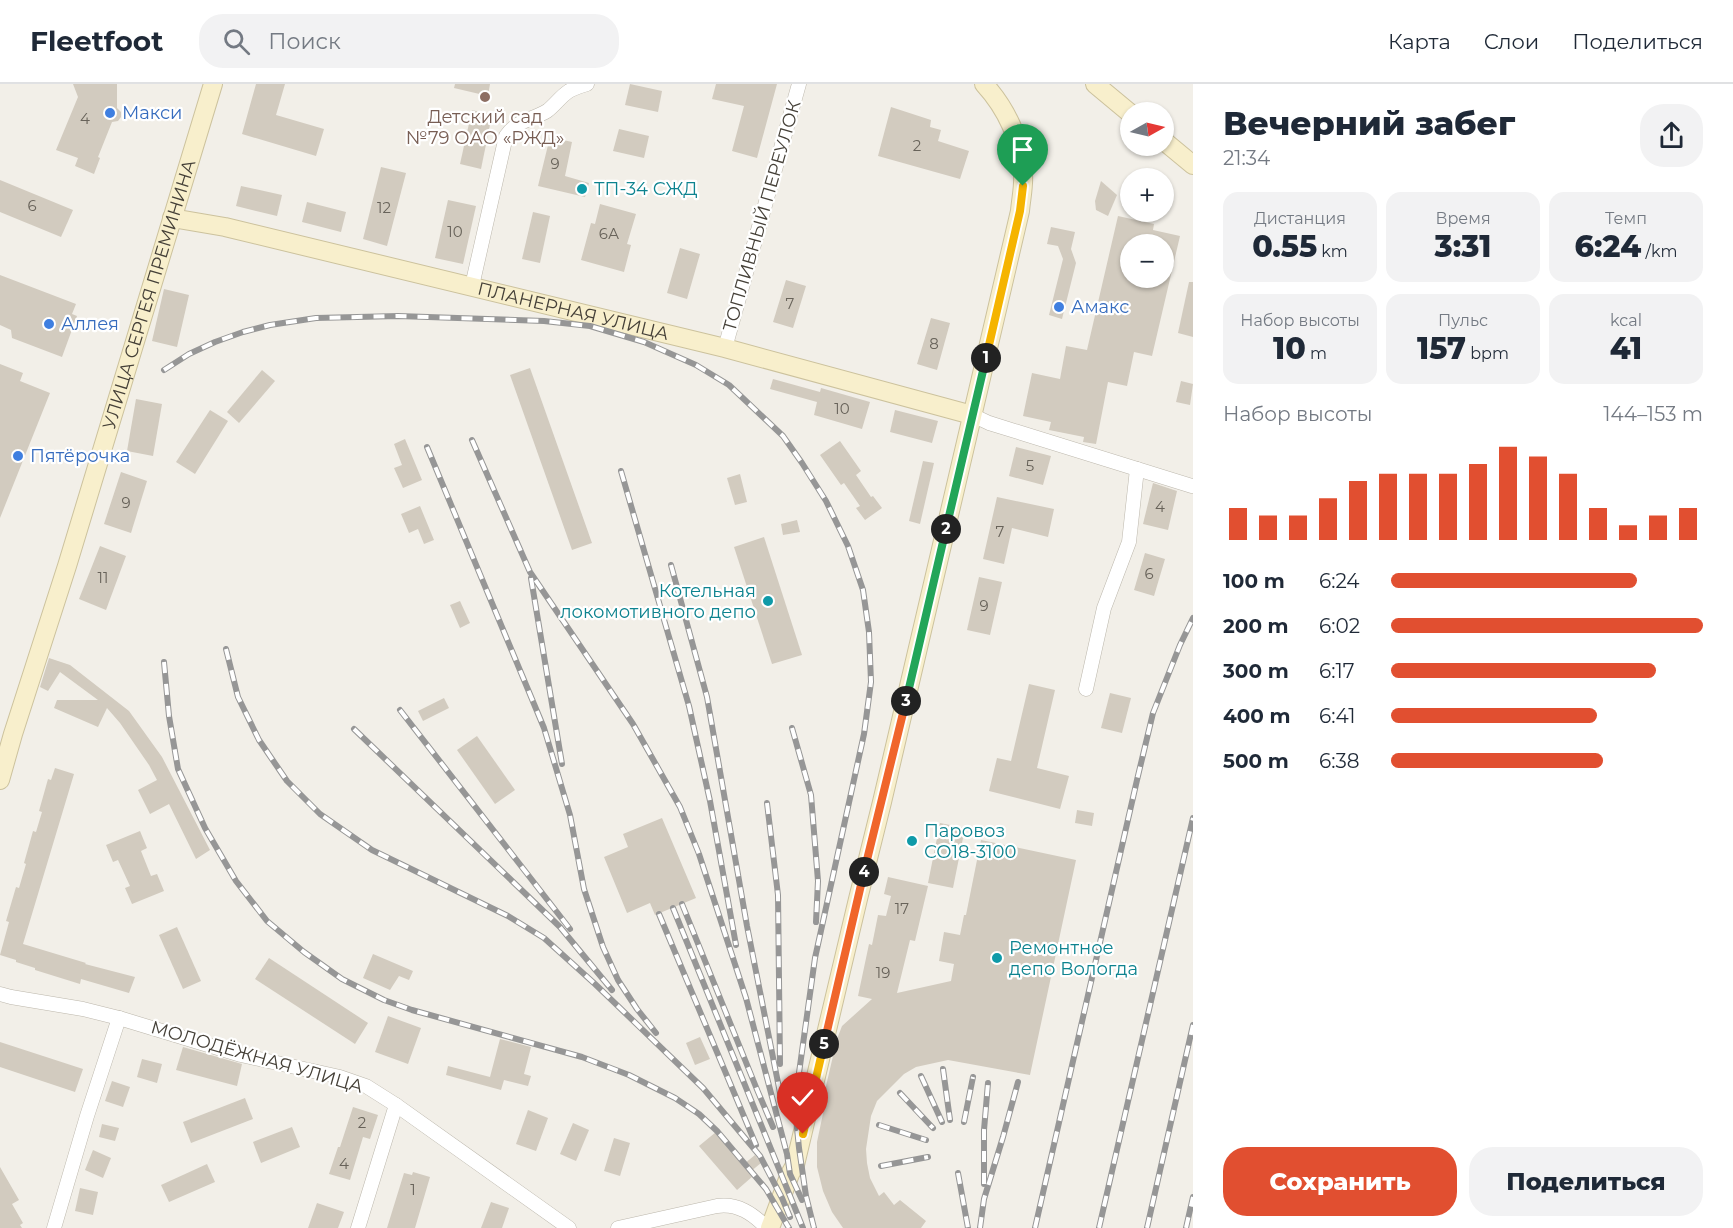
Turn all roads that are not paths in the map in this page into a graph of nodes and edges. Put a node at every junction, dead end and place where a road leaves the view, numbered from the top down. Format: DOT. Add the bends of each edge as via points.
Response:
graph roads {
  1 [pos="213,84"];
  2 [pos="587,84"];
  3 [pos="799,84"];
  4 [pos="984,84"];
  5 [pos="1095,84"];
  6 [pos="1120,105"];
  7 [pos="1174,149"];
  8 [pos="1193,165"];
  9 [pos="172,218"];
  10 [pos="472,286"];
  11 [pos="725,348"];
  12 [pos="972,415"];
  13 [pos="1137,469"];
  14 [pos="1192,486"];
  15 [pos="1086,689"];
  16 [pos="0,780"];
  17 [pos="4,998"];
  18 [pos="119,1017"];
  19 [pos="396,1105"];
  20 [pos="54,1228"];
  21 [pos="358,1228"];
  22 [pos="569,1228"];
  23 [pos="618,1228"];
  24 [pos="768,1228"];
  1 -- 9 [label="street, УЛИЦА СЕРГЕЯ ПРЕМИНИНА"];
  2 -- 10 [label="street" via="569,92 536,117 519,123 506,135"];
  3 -- 11 [label="street, ТОПЛИВНЫЙ ПЕРЕУЛОК"];
  4 -- 12 [label="street" via="1012,125 1022,162 1023,186"];
  5 -- 6 [label="street"];
  7 -- 8 [label="street"];
  9 -- 10 [label="street, ПЛАНЕРНАЯ УЛИЦА"];
  9 -- 16 [label="street, УЛИЦА СЕРГЕЯ ПРЕМИНИНА"];
  10 -- 11 [label="street, ПЛАНЕРНАЯ УЛИЦА"];
  11 -- 12 [label="street, ПЛАНЕРНАЯ УЛИЦА"];
  12 -- 13 [label="street"];
  12 -- 24 [label="street" via="795,1166"];
  13 -- 14 [label="street"];
  13 -- 15 [label="street" via="1129,542 1104,608"];
  17 -- 18 [label="street, МОЛОДЁЖНАЯ УЛИЦА"];
  18 -- 19 [label="street, МОЛОДЁЖНАЯ УЛИЦА" via="242,1055 340,1077 366,1086"];
  18 -- 20 [label="street"];
  19 -- 21 [label="street"];
  19 -- 22 [label="street, МОЛОДЁЖНАЯ УЛИЦА"];
  23 -- 24 [label="street" via="728,1205 754,1215"];
}
